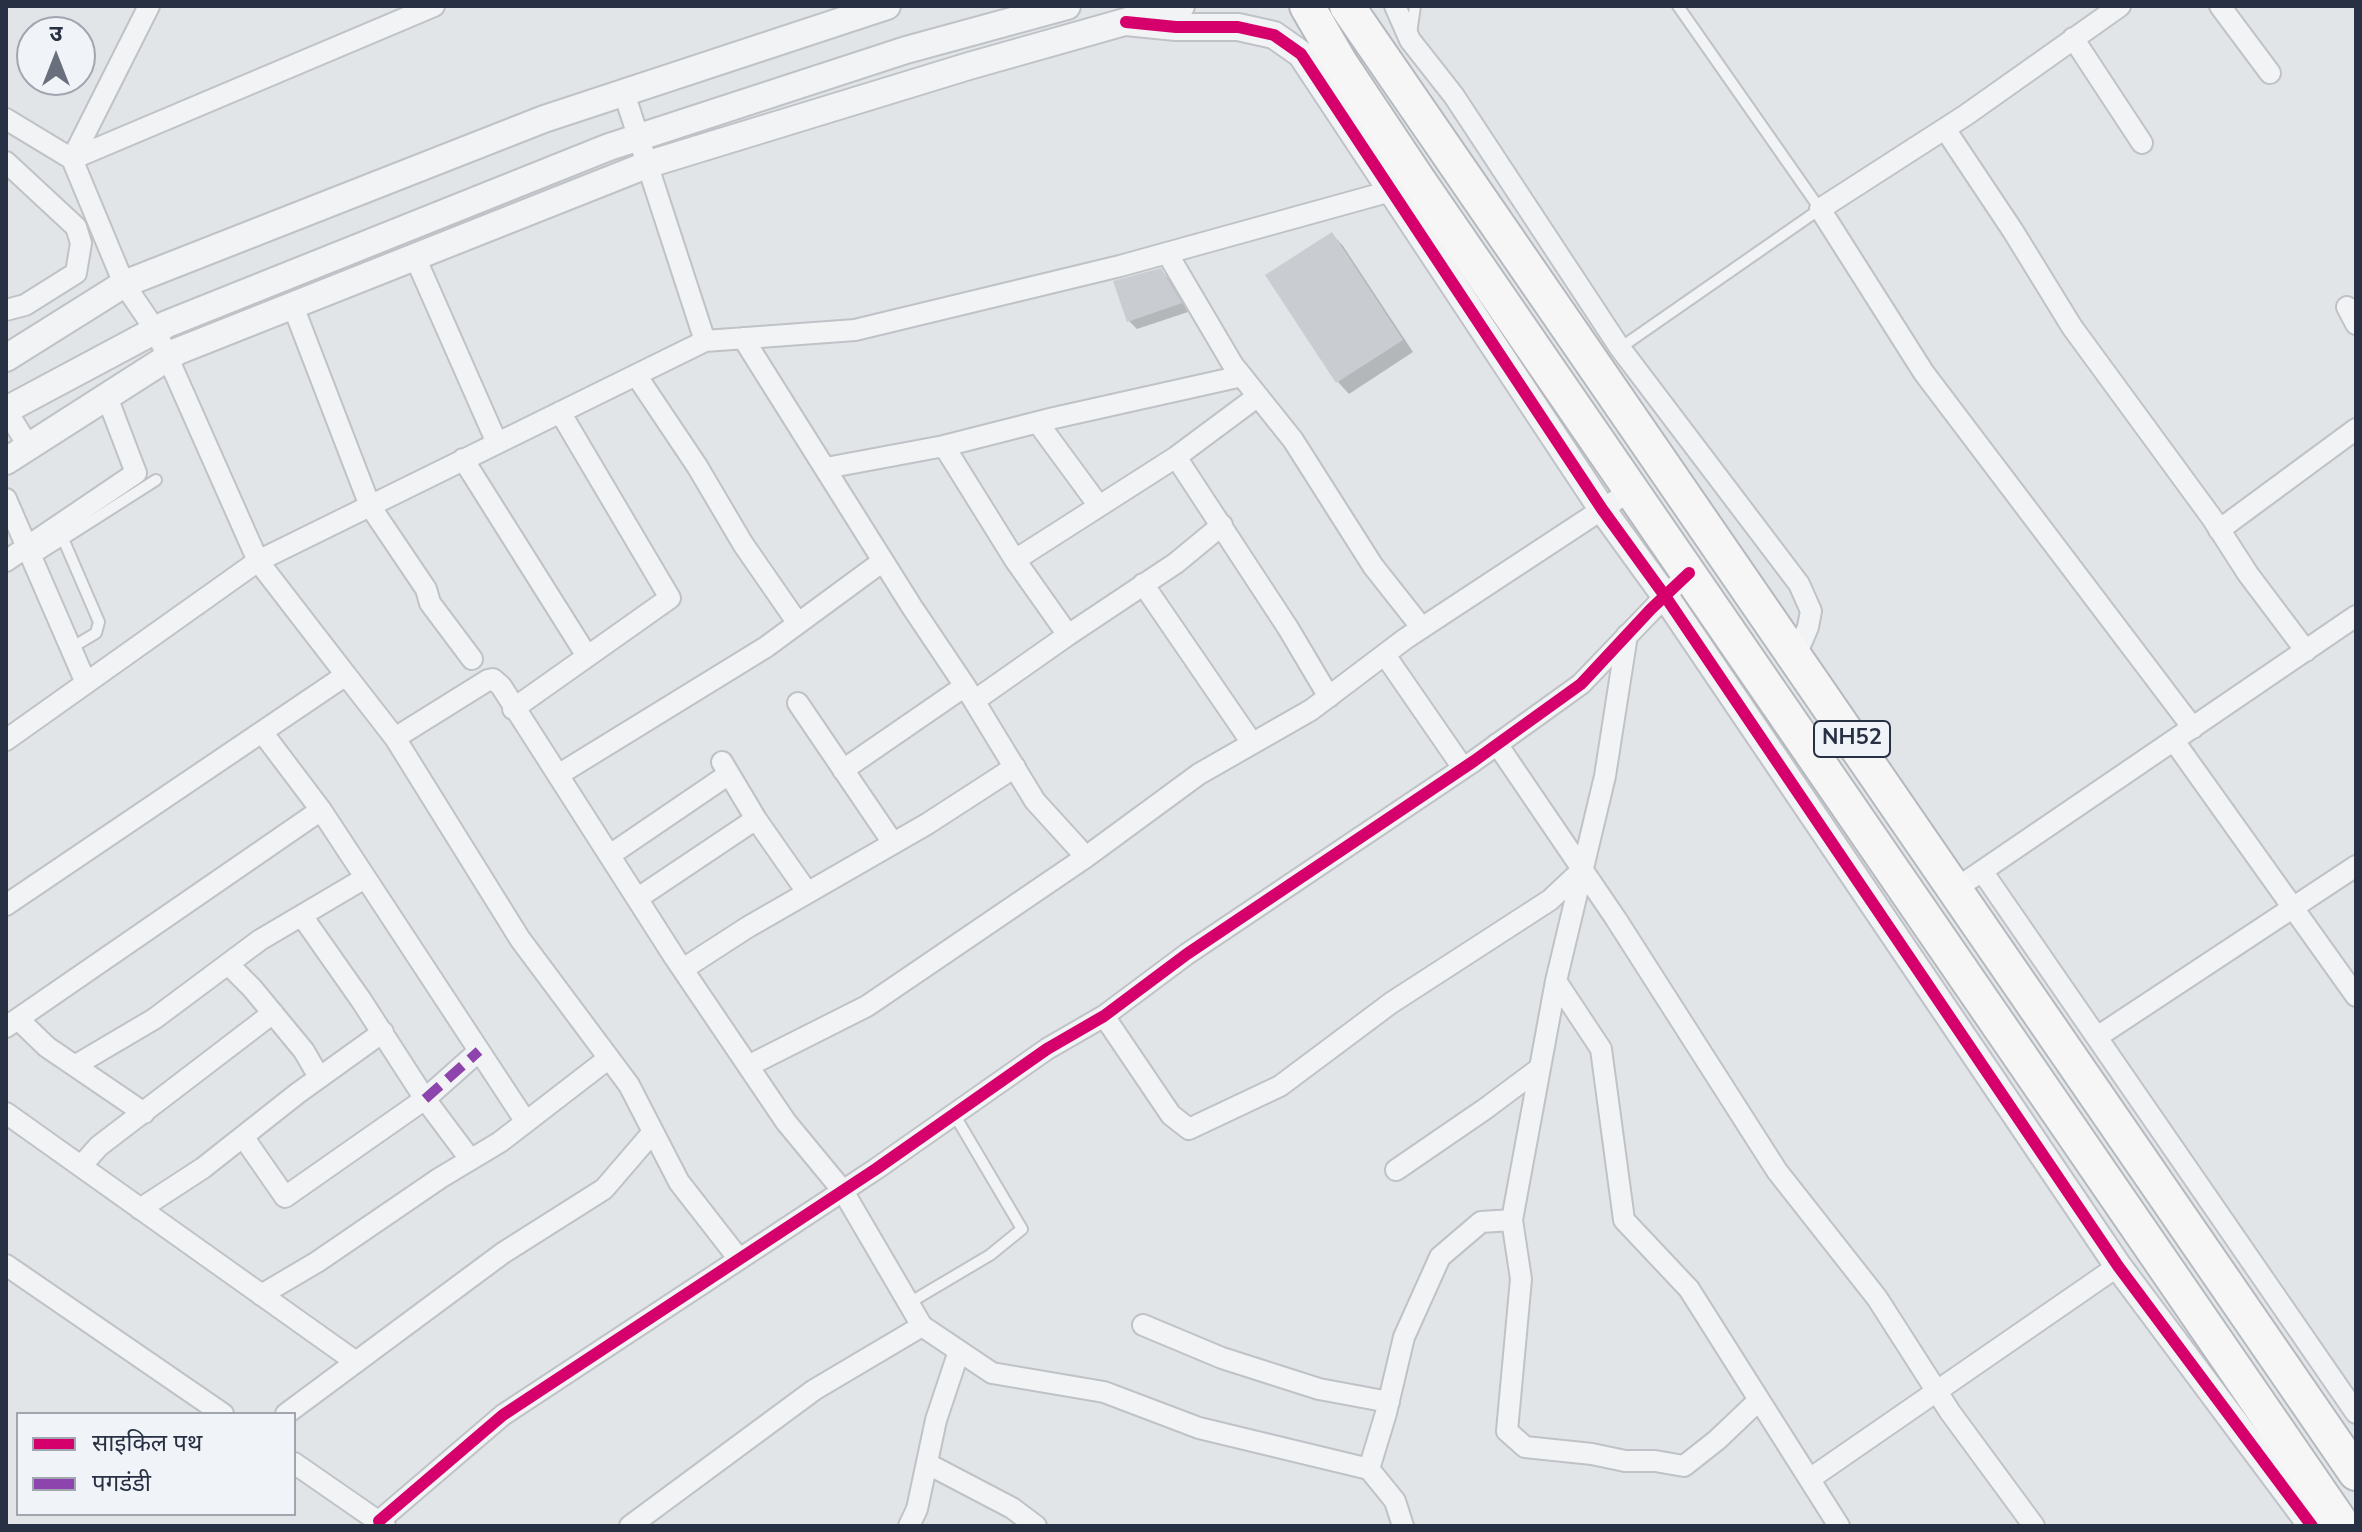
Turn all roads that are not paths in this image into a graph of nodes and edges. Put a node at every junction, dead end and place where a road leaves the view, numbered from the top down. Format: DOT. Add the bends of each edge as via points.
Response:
graph roads {
  1 [pos="149,6"];
  2 [pos="434,6"];
  3 [pos="887,6"];
  4 [pos="1067,6"];
  5 [pos="1181,6"];
  6 [pos="1307,6"];
  7 [pos="1347,6"];
  8 [pos="1395,6"];
  9 [pos="1415,6"];
  10 [pos="1678,6"];
  11 [pos="2120,6"];
  12 [pos="2220,6"];
  13 [pos="830,14"];
  14 [pos="1126,22"];
  15 [pos="2073,38"];
  16 [pos="1410,40"];
  17 [pos="2270,73"];
  18 [pos="624,93"];
  19 [pos="6,119"];
  20 [pos="1945,129"];
  21 [pos="639,137"];
  22 [pos="2142,143"];
  23 [pos="72,159"];
  24 [pos="6,162"];
  25 [pos="649,164"];
  26 [pos="1404,184"];
  27 [pos="1820,209"];
  28 [pos="1167,253"];
  29 [pos="415,257"];
  30 [pos="76,273"];
  31 [pos="113,291"];
  32 [pos="293,306"];
  33 [pos="6,310"];
  34 [pos="156,331"];
  35 [pos="743,338"];
  36 [pos="705,341"];
  37 [pos="1620,348"];
  38 [pos="6,358"];
  39 [pos="168,358"];
  40 [pos="636,375"];
  41 [pos="1242,376"];
  42 [pos="1258,396"];
  43 [pos="107,397"];
  44 [pos="6,410"];
  45 [pos="560,412"];
  46 [pos="1038,423"];
  47 [pos="2356,429"];
  48 [pos="497,443"];
  49 [pos="944,446"];
  50 [pos="29,447"];
  51 [pos="1176,457"];
  52 [pos="463,459"];
  53 [pos="6,461"];
  54 [pos="826,468"];
  55 [pos="156,480"];
  56 [pos="1630,491"];
  57 [pos="6,499"];
  58 [pos="370,506"];
  59 [pos="1099,506"];
  60 [pos="1602,509"];
  61 [pos="1222,525"];
  62 [pos="2219,530"];
  63 [pos="64,541"];
  64 [pos="30,553"];
  65 [pos="1015,560"];
  66 [pos="6,561"];
  67 [pos="258,561"];
  68 [pos="883,561"];
  69 [pos="1143,584"];
  70 [pos="1677,584"];
  71 [pos="2356,616"];
  72 [pos="797,622"];
  73 [pos="1422,628"];
  74 [pos="1068,635"];
  75 [pos="1627,635"];
  76 [pos="71,648"];
  77 [pos="2306,651"];
  78 [pos="1385,655"];
  79 [pos="1796,655"];
  80 [pos="587,656"];
  81 [pos="472,659"];
  82 [pos="346,675"];
  83 [pos="86,683"];
  84 [pos="969,693"];
  85 [pos="1329,697"];
  86 [pos="798,703"];
  87 [pos="513,709"];
  88 [pos="2193,728"];
  89 [pos="262,732"];
  90 [pos="395,738"];
  91 [pos="6,740"];
  92 [pos="2174,741"];
  93 [pos="1252,743"];
  94 [pos="1497,744"];
  95 [pos="1015,767"];
  96 [pos="1463,768"];
  97 [pos="843,770"];
  98 [pos="558,775"];
  99 [pos="321,810"];
  100 [pos="756,819"];
  101 [pos="893,843"];
  102 [pos="610,855"];
  103 [pos="1086,857"];
  104 [pos="2356,866"];
  105 [pos="1582,870"];
  106 [pos="1982,871"];
  107 [pos="365,878"];
  108 [pos="1954,890"];
  109 [pos="807,892"];
  110 [pos="638,898"];
  111 [pos="6,905"];
  112 [pos="2294,908"];
  113 [pos="302,916"];
  114 [pos="228,964"];
  115 [pos="683,969"];
  116 [pos="1556,981"];
  117 [pos="2356,996"];
  118 [pos="273,1013"];
  119 [pos="1104,1016"];
  120 [pos="12,1023"];
  121 [pos="383,1032"];
  122 [pos="2097,1037"];
  123 [pos="479,1051"];
  124 [pos="609,1058"];
  125 [pos="76,1065"];
  126 [pos="748,1066"];
  127 [pos="1540,1068"];
  128 [pos="319,1077"];
  129 [pos="425,1099"];
  130 [pos="6,1113"];
  131 [pos="144,1113"];
  132 [pos="954,1114"];
  133 [pos="526,1122"];
  134 [pos="653,1132"];
  135 [pos="244,1138"];
  136 [pos="470,1159"];
  137 [pos="81,1166"];
  138 [pos="1396,1170"];
  139 [pos="843,1191"];
  140 [pos="140,1209"];
  141 [pos="1512,1220"];
  142 [pos="739,1259"];
  143 [pos="6,1265"];
  144 [pos="2118,1266"];
  145 [pos="261,1295"];
  146 [pos="909,1303"];
  147 [pos="1143,1325"];
  148 [pos="922,1326"];
  149 [pos="959,1351"];
  150 [pos="356,1362"];
  151 [pos="1935,1391"];
  152 [pos="1758,1401"];
  153 [pos="1389,1402"];
  154 [pos="220,1412"];
  155 [pos="289,1412"];
  156 [pos="2356,1413"];
  157 [pos="296,1464"];
  158 [pos="928,1464"];
  159 [pos="1369,1469"];
  160 [pos="2356,1473"];
  161 [pos="1811,1478"];
  162 [pos="654,1520"];
  163 [pos="1832,1523"];
  164 [pos="382,1524"];
  165 [pos="630,1526"];
  166 [pos="909,1526"];
  167 [pos="1036,1526"];
  168 [pos="1403,1526"];
  169 [pos="2034,1526"];
  170 [pos="2312,1526"];
  171 [pos="2343,1526"];
  1 -- 23 [label="street"];
  2 -- 23 [label="street"];
  3 -- 13 [label="street"];
  4 -- 21 [label="street" via="906,50"];
  5 -- 14 [label="street"];
  6 -- 26 [label="highway, NH52"];
  7 -- 79 [label="highway, NH52"];
  8 -- 16 [label="street"];
  9 -- 16 [label="lane"];
  10 -- 27 [label="lane"];
  11 -- 15 [label="street"];
  12 -- 17 [label="street"];
  13 -- 18 [label="street"];
  14 -- 25 [label="street"];
  14 -- 26 [label="street" via="1238,27 1274,35 1301,54"];
  15 -- 20 [label="street"];
  15 -- 22 [label="street"];
  16 -- 37 [label="street" via="1462,109"];
  18 -- 21 [label="street"];
  18 -- 31 [label="street" via="544,119"];
  19 -- 23 [label="street"];
  20 -- 27 [label="street"];
  20 -- 62 [label="street" via="2072,327"];
  21 -- 25 [label="street"];
  21 -- 34 [label="street"];
  23 -- 31 [label="street"];
  24 -- 30 [label="street" via="76,227 81,243"];
  25 -- 29 [label="street"];
  25 -- 36 [label="street"];
  26 -- 28 [label="street"];
  26 -- 56 [label="highway, NH52"];
  26 -- 60 [label="street"];
  27 -- 37 [label="lane"];
  27 -- 88 [label="street" via="1924,373"];
  28 -- 35 [label="street" via="855,330"];
  28 -- 41 [label="street"];
  29 -- 32 [label="street"];
  29 -- 48 [label="street"];
  30 -- 31 [label="street"];
  30 -- 33 [label="street" via="25,305"];
  31 -- 34 [label="street"];
  31 -- 38 [label="street"];
  32 -- 39 [label="street"];
  32 -- 58 [label="street"];
  34 -- 39 [label="street"];
  34 -- 44 [label="street"];
  35 -- 36 [label="street"];
  35 -- 54 [label="street"];
  36 -- 40 [label="street"];
  37 -- 79 [label="street" via="1799,584 1811,611"];
  39 -- 43 [label="street"];
  39 -- 67 [label="street"];
  40 -- 45 [label="street"];
  40 -- 72 [label="street"];
  41 -- 42 [label="street"];
  41 -- 46 [label="street"];
  42 -- 51 [label="street"];
  42 -- 73 [label="street" via="1293,440 1373,566"];
  43 -- 50 [label="street"];
  43 -- 64 [label="street" via="136,473"];
  44 -- 50 [label="street"];
  45 -- 48 [label="street"];
  45 -- 80 [label="street" via="670,598"];
  46 -- 49 [label="street"];
  46 -- 59 [label="street"];
  47 -- 62 [label="street"];
  48 -- 52 [label="street"];
  49 -- 54 [label="street"];
  49 -- 65 [label="street"];
  50 -- 53 [label="street"];
  51 -- 59 [label="street"];
  51 -- 61 [label="street"];
  52 -- 58 [label="street"];
  52 -- 80 [label="street"];
  54 -- 68 [label="street"];
  55 -- 63 [label="lane"];
  56 -- 60 [label="street"];
  56 -- 70 [label="highway, NH52"];
  57 -- 64 [label="street"];
  58 -- 67 [label="street"];
  58 -- 81 [label="street"];
  59 -- 65 [label="street"];
  60 -- 70 [label="street"];
  60 -- 73 [label="street"];
  61 -- 69 [label="street"];
  61 -- 85 [label="street"];
  62 -- 77 [label="street"];
  63 -- 64 [label="lane"];
  63 -- 76 [label="lane" via="99,622 96,633"];
  64 -- 66 [label="street"];
  64 -- 76 [label="street"];
  65 -- 74 [label="street"];
  67 -- 82 [label="street"];
  67 -- 83 [label="street"];
  68 -- 72 [label="street"];
  68 -- 84 [label="street"];
  69 -- 74 [label="street"];
  69 -- 93 [label="street"];
  70 -- 75 [label="street"];
  70 -- 144 [label="street"];
  70 -- 171 [label="highway, NH52" via="1874,847"];
  71 -- 77 [label="street"];
  72 -- 98 [label="street" via="766,647"];
  73 -- 78 [label="street"];
  74 -- 84 [label="street"];
  75 -- 94 [label="street" via="1581,684"];
  75 -- 105 [label="street" via="1605,776"];
  76 -- 83 [label="street"];
  77 -- 88 [label="street"];
  78 -- 85 [label="street"];
  78 -- 96 [label="street"];
  79 -- 108 [label="highway, NH52"];
  80 -- 87 [label="street"];
  82 -- 89 [label="street"];
  82 -- 90 [label="street"];
  83 -- 91 [label="street"];
  84 -- 95 [label="street"];
  84 -- 97 [label="street"];
  85 -- 93 [label="street"];
  86 -- 97 [label="street"];
  87 -- 90 [label="street" via="501,686 488,680"];
  87 -- 98 [label="street"];
  88 -- 92 [label="street"];
  89 -- 99 [label="street"];
  89 -- 111 [label="street"];
  90 -- 124 [label="street" via="520,939"];
  92 -- 106 [label="street"];
  92 -- 112 [label="street"];
  93 -- 103 [label="street" via="1199,774"];
  94 -- 96 [label="street"];
  94 -- 105 [label="street"];
  95 -- 101 [label="street"];
  95 -- 103 [label="street" via="1035,801"];
  96 -- 119 [label="street"];
  97 -- 101 [label="street"];
  98 -- 102 [label="street"];
  99 -- 107 [label="street"];
  99 -- 120 [label="street"];
  100 -- 102 [label="street" via="726,768"];
  100 -- 109 [label="street"];
  100 -- 110 [label="street"];
  101 -- 109 [label="street"];
  102 -- 110 [label="street"];
  103 -- 126 [label="street" via="867,1006"];
  104 -- 112 [label="street"];
  105 -- 116 [label="street"];
  105 -- 119 [label="street" via="1550,900 1391,1003 1280,1086 1189,1129 1171,1115"];
  105 -- 151 [label="street" via="1777,1171 1877,1298"];
  106 -- 108 [label="street"];
  106 -- 122 [label="street"];
  107 -- 113 [label="street"];
  107 -- 123 [label="street"];
  108 -- 160 [label="highway, NH52"];
  109 -- 115 [label="street"];
  110 -- 115 [label="street"];
  112 -- 117 [label="street"];
  112 -- 122 [label="street"];
  113 -- 114 [label="street"];
  113 -- 121 [label="street"];
  114 -- 118 [label="street"];
  114 -- 125 [label="street" via="154,1019"];
  115 -- 126 [label="street"];
  116 -- 127 [label="street"];
  116 -- 152 [label="street" via="1601,1049 1624,1220 1689,1289"];
  118 -- 128 [label="street"];
  118 -- 131 [label="street"];
  119 -- 132 [label="street"];
  120 -- 125 [label="street"];
  121 -- 128 [label="street"];
  121 -- 129 [label="street"];
  122 -- 156 [label="street"];
  123 -- 129 [label="street"];
  123 -- 133 [label="street"];
  124 -- 133 [label="street"];
  124 -- 134 [label="street"];
  125 -- 131 [label="street"];
  126 -- 139 [label="street"];
  127 -- 138 [label="street"];
  127 -- 141 [label="street"];
  128 -- 135 [label="street"];
  129 -- 135 [label="street" via="285,1197"];
  129 -- 136 [label="street"];
  130 -- 137 [label="street"];
  131 -- 137 [label="street"];
  132 -- 139 [label="street"];
  132 -- 146 [label="lane" via="1022,1229 990,1255"];
  133 -- 136 [label="street"];
  134 -- 142 [label="street" via="679,1182"];
  134 -- 150 [label="street" via="604,1189 503,1253"];
  135 -- 140 [label="street"];
  136 -- 145 [label="street"];
  137 -- 140 [label="street"];
  139 -- 142 [label="street"];
  139 -- 146 [label="street"];
  140 -- 145 [label="street"];
  141 -- 152 [label="street" via="1521,1279 1507,1431 1525,1447 1684,1466"];
  141 -- 153 [label="street" via="1481,1222 1440,1257 1404,1337"];
  142 -- 164 [label="street" via="503,1415"];
  143 -- 154 [label="street"];
  144 -- 151 [label="street"];
  144 -- 170 [label="street"];
  145 -- 150 [label="street"];
  146 -- 148 [label="street"];
  147 -- 153 [label="street" via="1222,1358 1319,1389"];
  148 -- 149 [label="street"];
  148 -- 162 [label="street" via="814,1390"];
  149 -- 158 [label="street"];
  149 -- 159 [label="street" via="992,1373 1104,1392 1199,1428"];
  150 -- 155 [label="street"];
  151 -- 161 [label="street"];
  151 -- 169 [label="street"];
  152 -- 161 [label="street"];
  153 -- 159 [label="street"];
  157 -- 164 [label="street"];
  158 -- 166 [label="street"];
  158 -- 167 [label="street"];
  159 -- 168 [label="street" via="1395,1501"];
  161 -- 163 [label="street"];
  162 -- 165 [label="street"];
}
